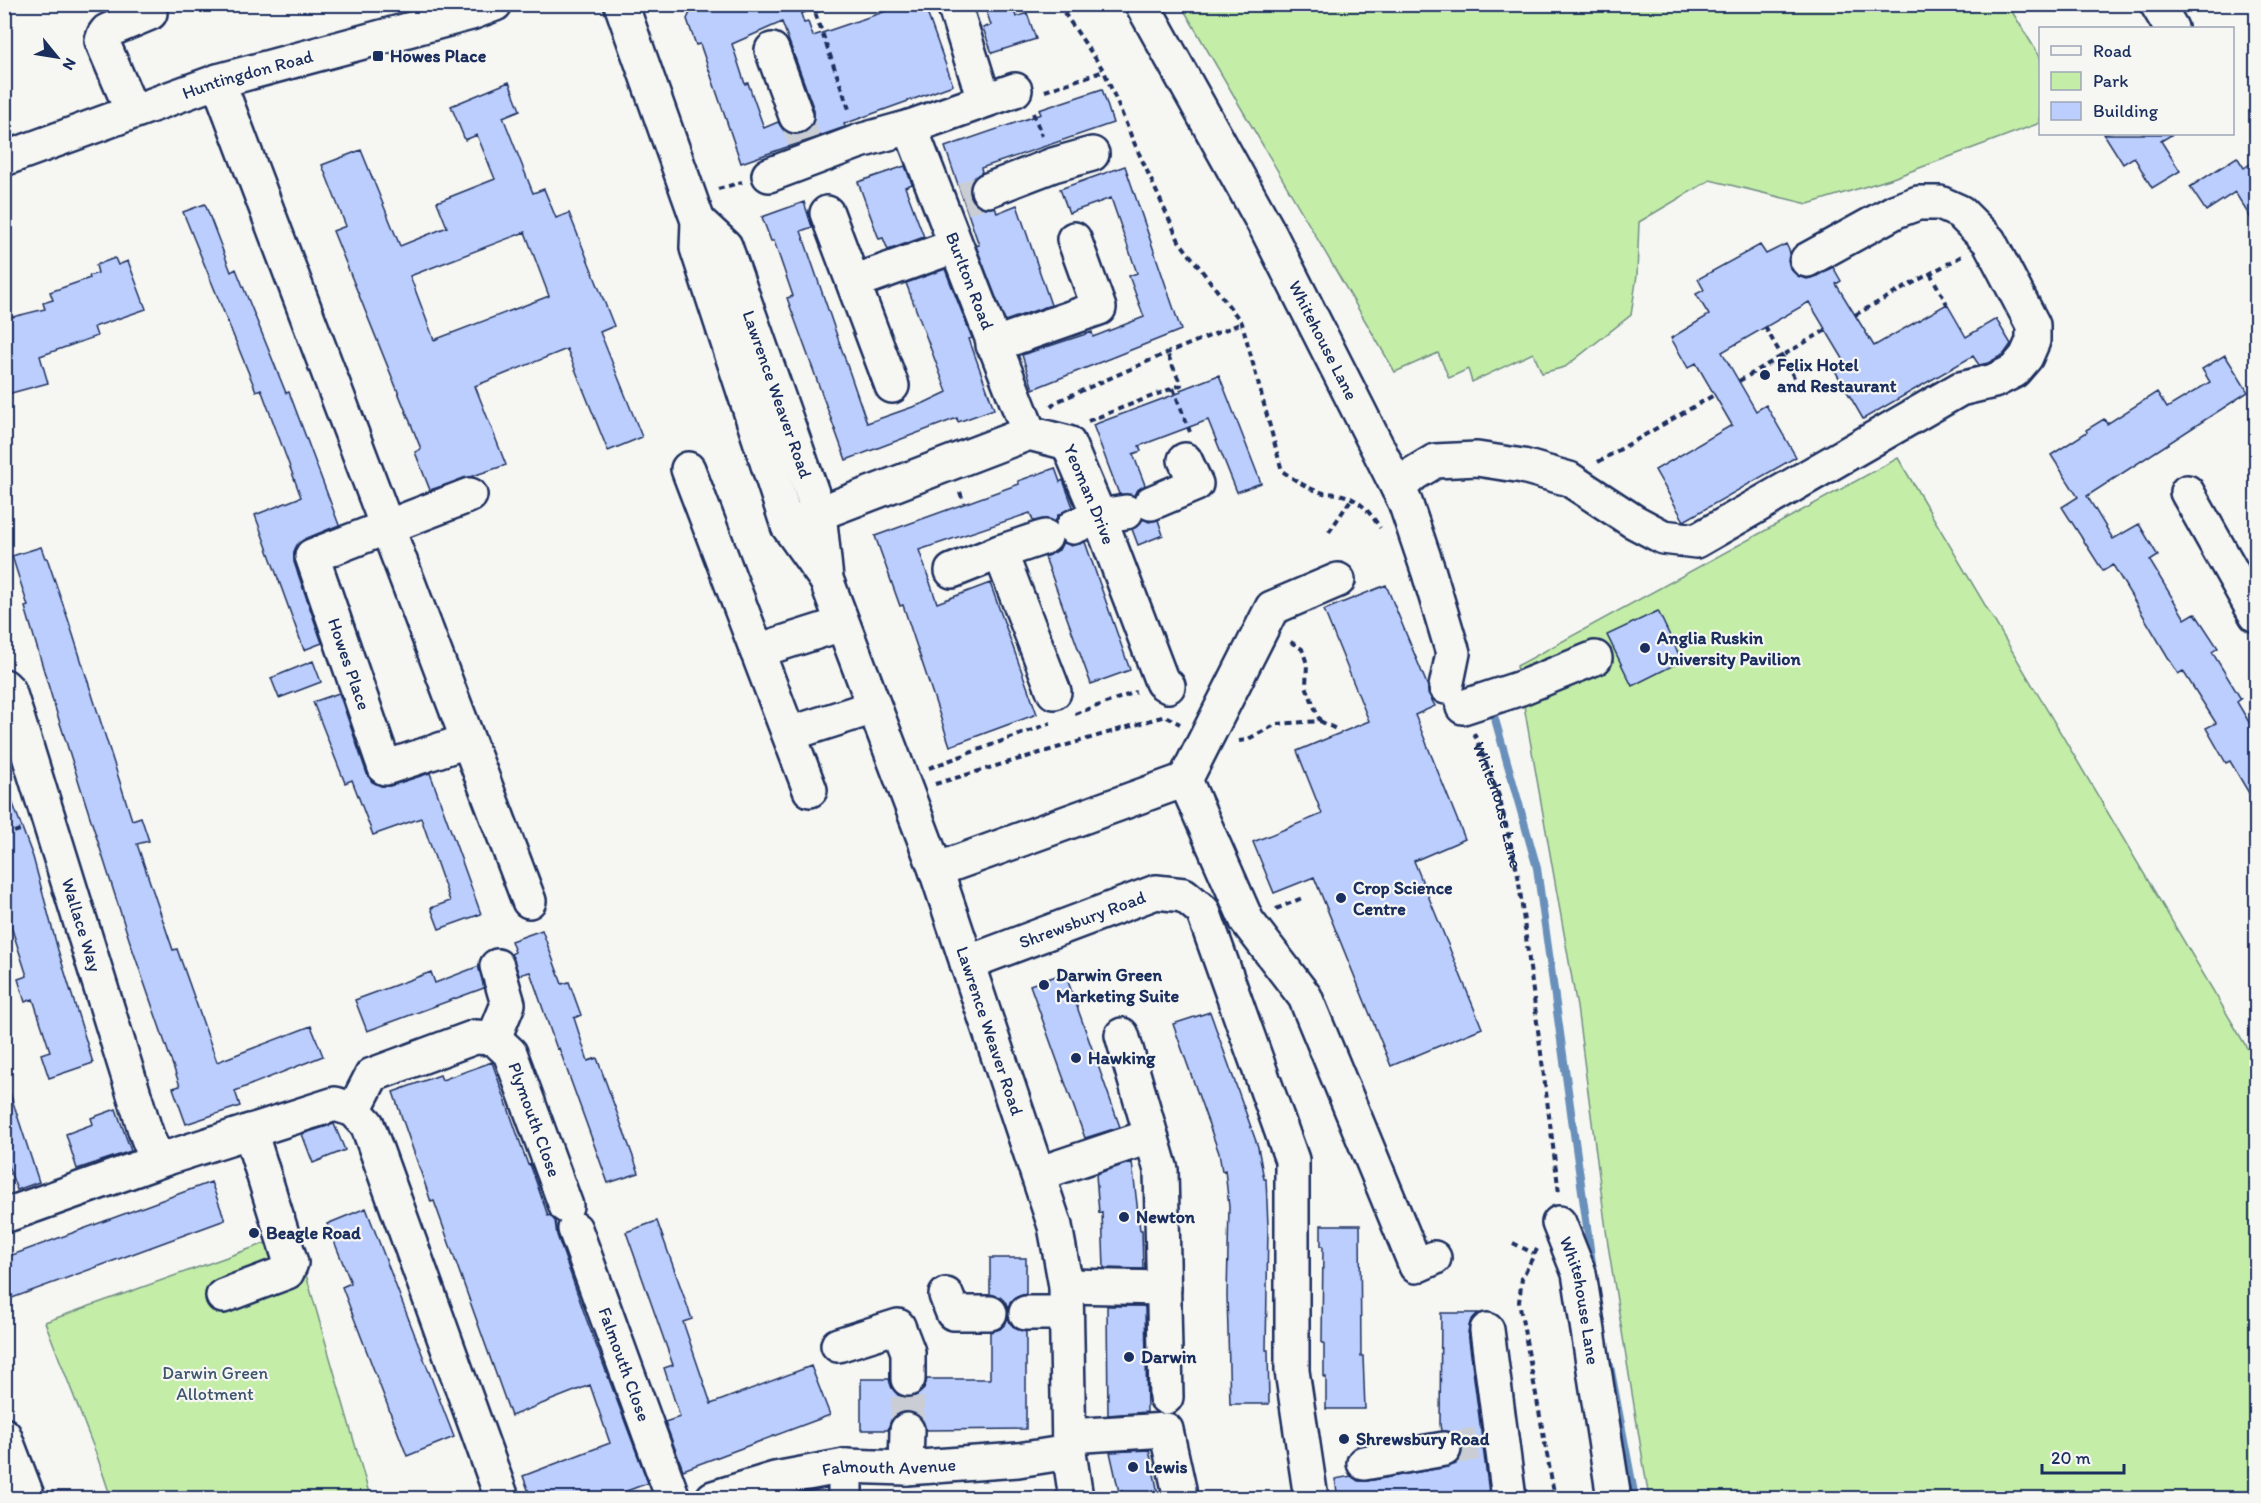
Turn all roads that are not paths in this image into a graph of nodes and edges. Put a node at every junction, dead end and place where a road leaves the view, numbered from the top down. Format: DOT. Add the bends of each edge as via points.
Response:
graph roads {
  1 [pos="495,4"];
  2 [pos="621,4"];
  3 [pos="954,4"];
  4 [pos="1142,4"];
  5 [pos="2157,4"];
  6 [pos="150,14"];
  7 [pos="2170,27"];
  8 [pos="772,50"];
  9 [pos="218,81"];
  10 [pos="1028,97"];
  11 [pos="984,100"];
  12 [pos="132,111"];
  13 [pos="910,127"];
  14 [pos="803,139"];
  15 [pos="1092,154"];
  16 [pos="4,159"];
  17 [pos="769,175"];
  18 [pos="964,199"];
  19 [pos="693,209"];
  20 [pos="827,213"];
  21 [pos="1074,239"];
  22 [pos="955,246"];
  23 [pos="1807,260"];
  24 [pos="854,282"];
  25 [pos="993,345"];
  26 [pos="892,386"];
  27 [pos="1029,433"];
  28 [pos="1185,460"];
  29 [pos="688,469"];
  30 [pos="1398,488"];
  31 [pos="2187,492"];
  32 [pos="470,495"];
  33 [pos="819,513"];
  34 [pos="1099,519"];
  35 [pos="788,526"];
  36 [pos="388,527"];
  37 [pos="1000,552"];
  38 [pos="952,571"];
  39 [pos="826,579"];
  40 [pos="1338,580"];
  41 [pos="2256,615"];
  42 [pos="843,624"];
  43 [pos="757,651"];
  44 [pos="1594,658"];
  45 [pos="1165,684"];
  46 [pos="4,686"];
  47 [pos="874,707"];
  48 [pos="1057,711"];
  49 [pos="789,735"];
  50 [pos="467,741"];
  51 [pos="1185,780"];
  52 [pos="810,790"];
  53 [pos="936,870"];
  54 [pos="529,901"];
  55 [pos="967,963"];
  56 [pos="497,966"];
  57 [pos="1122,1035"];
  58 [pos="495,1038"];
  59 [pos="354,1110"];
  60 [pos="250,1131"];
  61 [pos="1151,1136"];
  62 [pos="167,1158"];
  63 [pos="1038,1174"];
  64 [pos="4,1216"];
  65 [pos="570,1217"];
  66 [pos="1559,1223"];
  67 [pos="1434,1258"];
  68 [pos="1164,1288"];
  69 [pos="946,1295"];
  70 [pos="224,1296"];
  71 [pos="1066,1300"];
  72 [pos="990,1313"];
  73 [pos="1026,1313"];
  74 [pos="1487,1330"];
  75 [pos="838,1346"];
  76 [pos="908,1379"];
  77 [pos="1166,1397"];
  78 [pos="907,1430"];
  79 [pos="4,1436"];
  80 [pos="1069,1444"];
  81 [pos="1444,1449"];
  82 [pos="1364,1463"];
  83 [pos="845,1466"];
  84 [pos="906,1468"];
  85 [pos="1179,1489"];
  86 [pos="28,1498"];
  87 [pos="502,1498"];
  88 [pos="673,1498"];
  89 [pos="713,1498"];
  90 [pos="845,1498"];
  91 [pos="1076,1498"];
  92 [pos="1311,1498"];
  93 [pos="1509,1498"];
  94 [pos="1614,1498"];
  1 -- 9 [label="street, Huntingdon Road"];
  2 -- 19 [label="street, Lawrence Weaver Road"];
  3 -- 11 [label="street"];
  4 -- 30 [label="street, Whitehouse Lane" via="1268,229"];
  5 -- 7 [label="street"];
  6 -- 12 [label="street" via="107,31 102,41"];
  8 -- 14 [label="street"];
  9 -- 12 [label="street, Huntingdon Road"];
  9 -- 36 [label="street"];
  10 -- 11 [label="street"];
  11 -- 13 [label="street"];
  12 -- 16 [label="street, Huntingdon Road"];
  13 -- 14 [label="street" via="860,141"];
  13 -- 18 [label="street, Burlton Road"];
  14 -- 17 [label="street"];
  15 -- 18 [label="street"];
  18 -- 22 [label="street, Burlton Road"];
  19 -- 33 [label="street, Lawrence Weaver Road" via="725,246"];
  19 -- 35 [label="street, Lawrence Weaver Road" via="697,248"];
  20 -- 24 [label="street"];
  21 -- 25 [label="street" via="1099,308"];
  22 -- 24 [label="street"];
  22 -- 25 [label="street, Burlton Road"];
  23 -- 30 [label="street" via="1896,211 1918,203 1940,203 1959,213 1989,241 2033,325 2033,341 2014,371 1960,390 1696,541 1663,537 1569,479 1523,466 1477,459 1435,461"];
  24 -- 26 [label="street"];
  25 -- 27 [label="street, Burlton Road"];
  27 -- 33 [label="street"];
  27 -- 34 [label="street, Yeoman Drive" via="1068,443"];
  28 -- 34 [label="street" via="1196,484"];
  29 -- 43 [label="street"];
  30 -- 44 [label="street, Whitehouse Lane" via="1453,653 1455,697 1521,688"];
  31 -- 41 [label="street"];
  32 -- 36 [label="street"];
  33 -- 35 [label="street"];
  33 -- 39 [label="street, Lawrence Weaver Road"];
  34 -- 37 [label="street"];
  34 -- 45 [label="street, Yeoman Drive"];
  35 -- 39 [label="street, Lawrence Weaver Road"];
  36 -- 50 [label="street"];
  36 -- 50 [label="street, Howes Place" via="312,556 385,768"];
  37 -- 38 [label="street"];
  37 -- 48 [label="street"];
  39 -- 42 [label="street, Lawrence Weaver Road"];
  40 -- 51 [label="street" via="1272,608"];
  42 -- 43 [label="street"];
  42 -- 47 [label="street, Lawrence Weaver Road"];
  43 -- 49 [label="street"];
  46 -- 62 [label="street, Wallace Way" via="9,691 145,1130 153,1151"];
  47 -- 49 [label="street"];
  47 -- 53 [label="street, Lawrence Weaver Road"];
  49 -- 52 [label="street"];
  50 -- 54 [label="street"];
  51 -- 53 [label="street"];
  51 -- 67 [label="street" via="1247,921 1305,997 1399,1200 1416,1266"];
  53 -- 55 [label="street, Lawrence Weaver Road"];
  55 -- 63 [label="street, Lawrence Weaver Road"];
  55 -- 92 [label="street, Shrewsbury Road" via="1156,892 1184,896 1203,911 1292,1160 1292,1371"];
  56 -- 58 [label="street" via="508,1004"];
  57 -- 61 [label="street"];
  58 -- 59 [label="street" via="476,1037 372,1075"];
  58 -- 65 [label="street, Plymouth Close" via="510,1053"];
  59 -- 60 [label="street" via="335,1104"];
  59 -- 87 [label="street" via="367,1124"];
  60 -- 62 [label="street"];
  60 -- 70 [label="street" via="291,1263 287,1272"];
  61 -- 63 [label="street"];
  61 -- 68 [label="street" via="1161,1170"];
  62 -- 64 [label="street"];
  63 -- 71 [label="street, Lawrence Weaver Road" via="1055,1226"];
  65 -- 88 [label="street, Falmouth Close"];
  66 -- 94 [label="street, Whitehouse Lane" via="1578,1273"];
  68 -- 71 [label="street"];
  68 -- 77 [label="street"];
  69 -- 72 [label="street" via="953,1313"];
  71 -- 73 [label="street"];
  71 -- 80 [label="street, Lawrence Weaver Road"];
  74 -- 93 [label="street" via="1495,1441"];
  75 -- 76 [label="street" via="898,1326 908,1352"];
  78 -- 84 [label="street"];
  79 -- 86 [label="street"];
  80 -- 84 [label="street, Falmouth Avenue" via="1018,1460"];
  80 -- 85 [label="street, Falmouth Avenue" via="1166,1430"];
  80 -- 91 [label="street, Lawrence Weaver Road"];
  81 -- 82 [label="street"];
  83 -- 84 [label="street, Falmouth Avenue"];
  83 -- 89 [label="street, Falmouth Avenue" via="775,1479"];
  83 -- 90 [label="street"];
}
